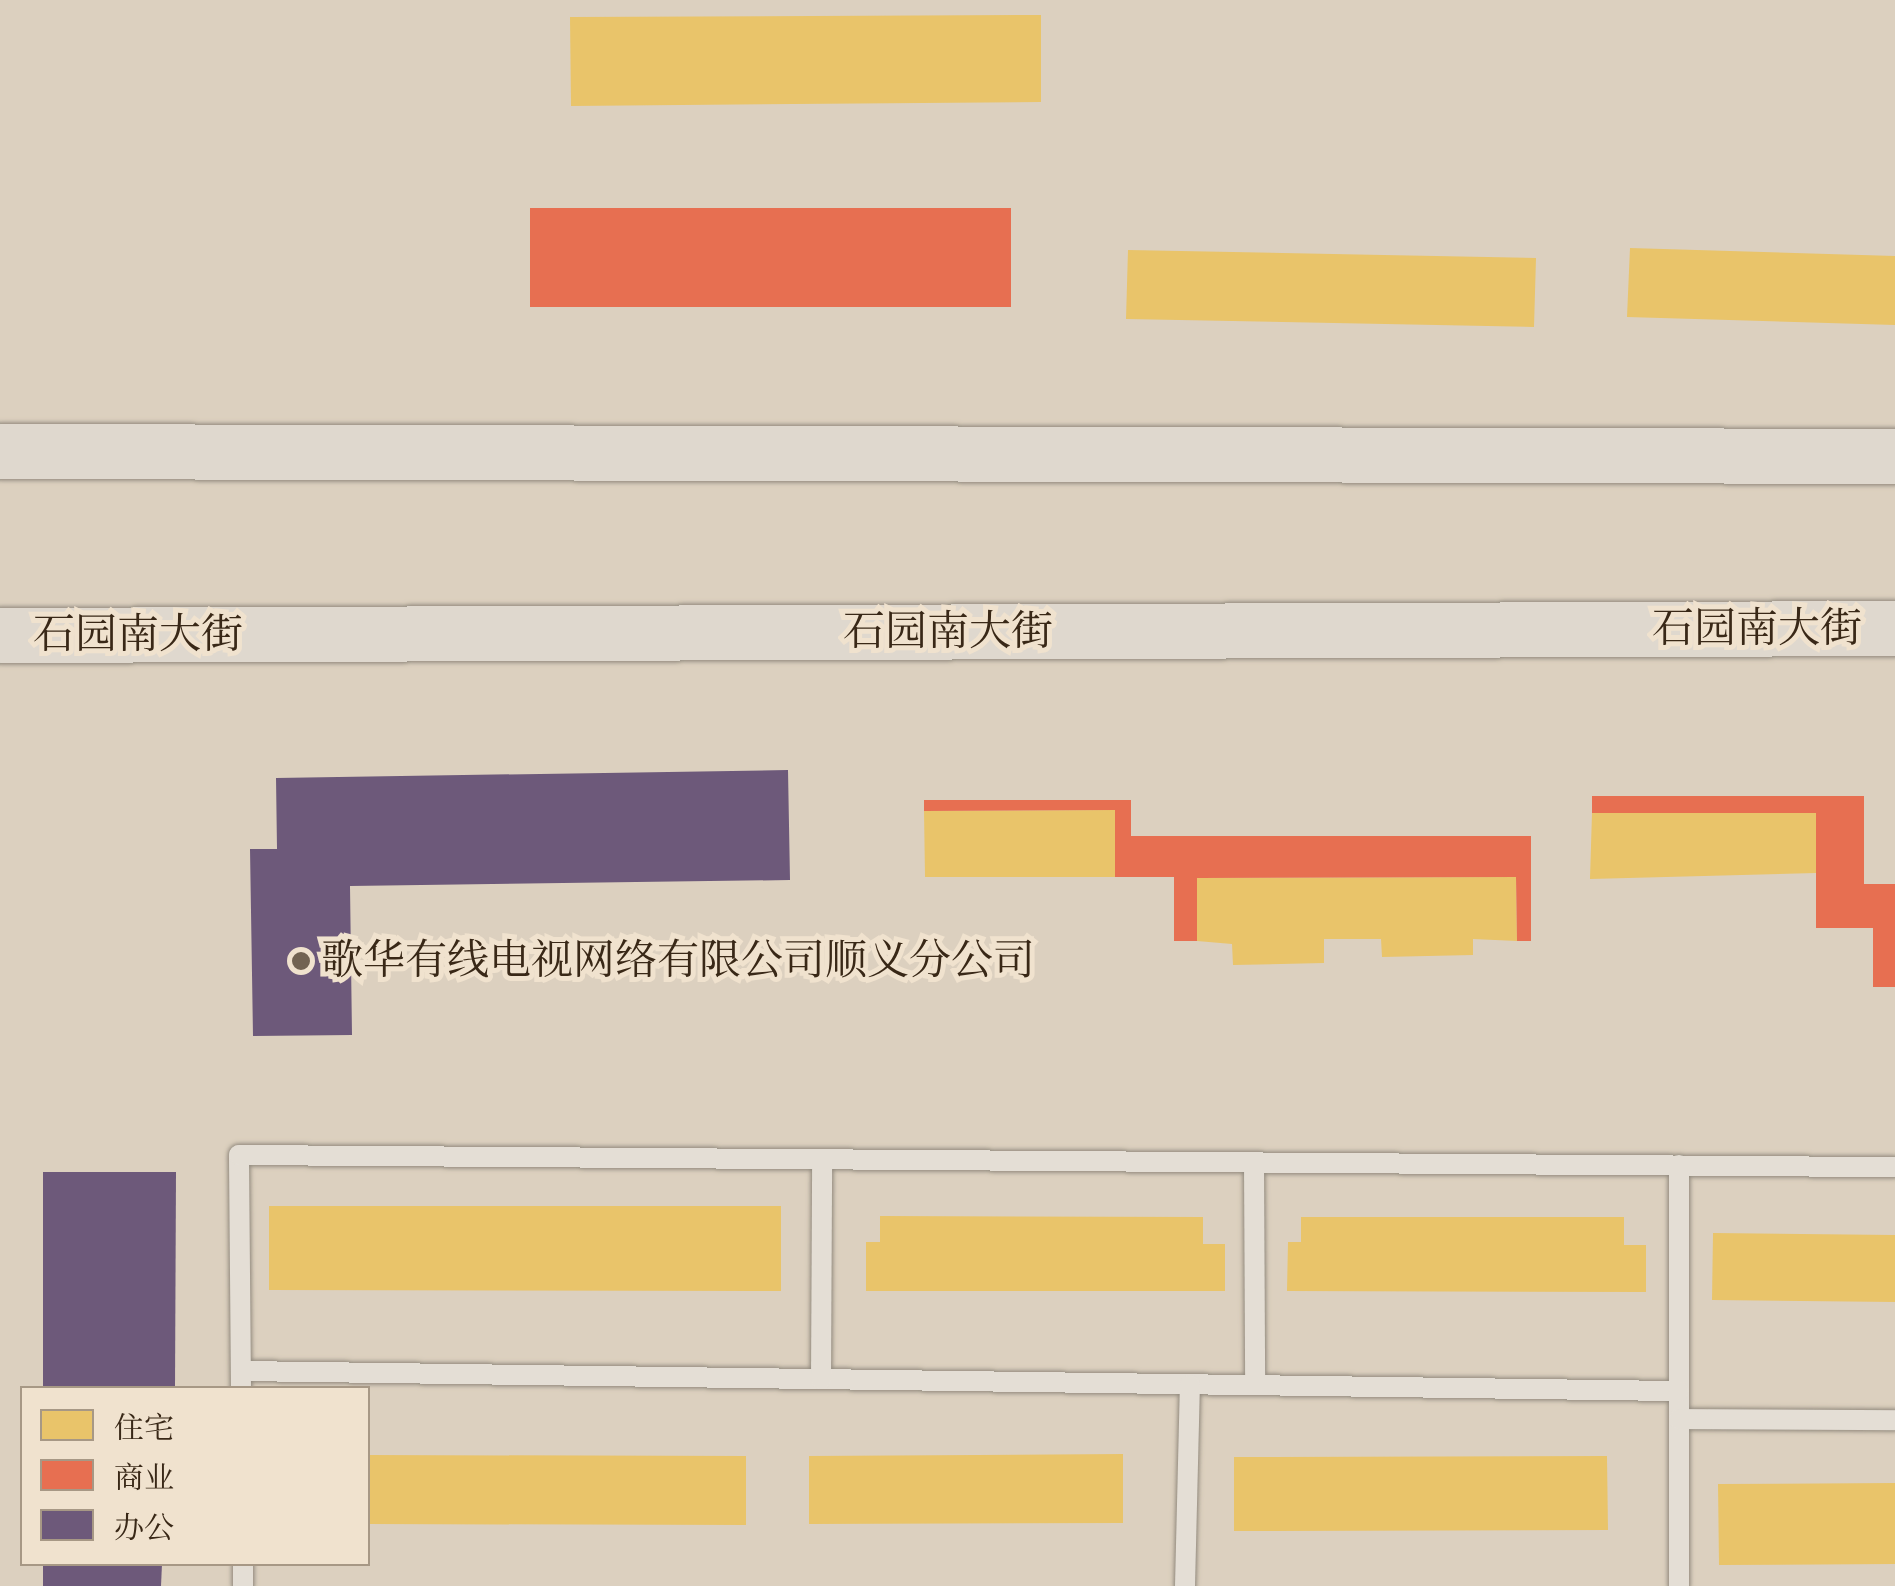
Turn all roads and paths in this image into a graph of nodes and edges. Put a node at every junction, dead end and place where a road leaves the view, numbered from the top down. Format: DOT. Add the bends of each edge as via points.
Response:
graph roads {
  1 [pos="0,451"];
  2 [pos="1895,456"];
  3 [pos="1895,628"];
  4 [pos="0,636"];
  5 [pos="822,1160"];
  6 [pos="1254,1162"];
  7 [pos="1678,1165"];
  8 [pos="1895,1166"];
  9 [pos="241,1380"];
  10 [pos="821,1380"];
  11 [pos="1190,1384"];
  12 [pos="1255,1385"];
  13 [pos="1678,1391"];
  14 [pos="1678,1420"];
  15 [pos="1895,1420"];
  16 [pos="1185,1586"];
  17 [pos="1678,1586"];
  1 -- 2 [label="main road"];
  3 -- 4 [label="main road, 石园南大街"];
  5 -- 6 [label="lane"];
  5 -- 9 [label="lane" via="238,1154"];
  5 -- 10 [label="lane"];
  6 -- 7 [label="lane"];
  6 -- 12 [label="lane"];
  7 -- 8 [label="lane"];
  7 -- 13 [label="lane"];
  9 -- 10 [label="lane"];
  10 -- 11 [label="lane"];
  11 -- 12 [label="lane"];
  11 -- 16 [label="lane"];
  12 -- 13 [label="lane"];
  13 -- 14 [label="lane"];
  14 -- 15 [label="lane"];
  14 -- 17 [label="lane"];
}
